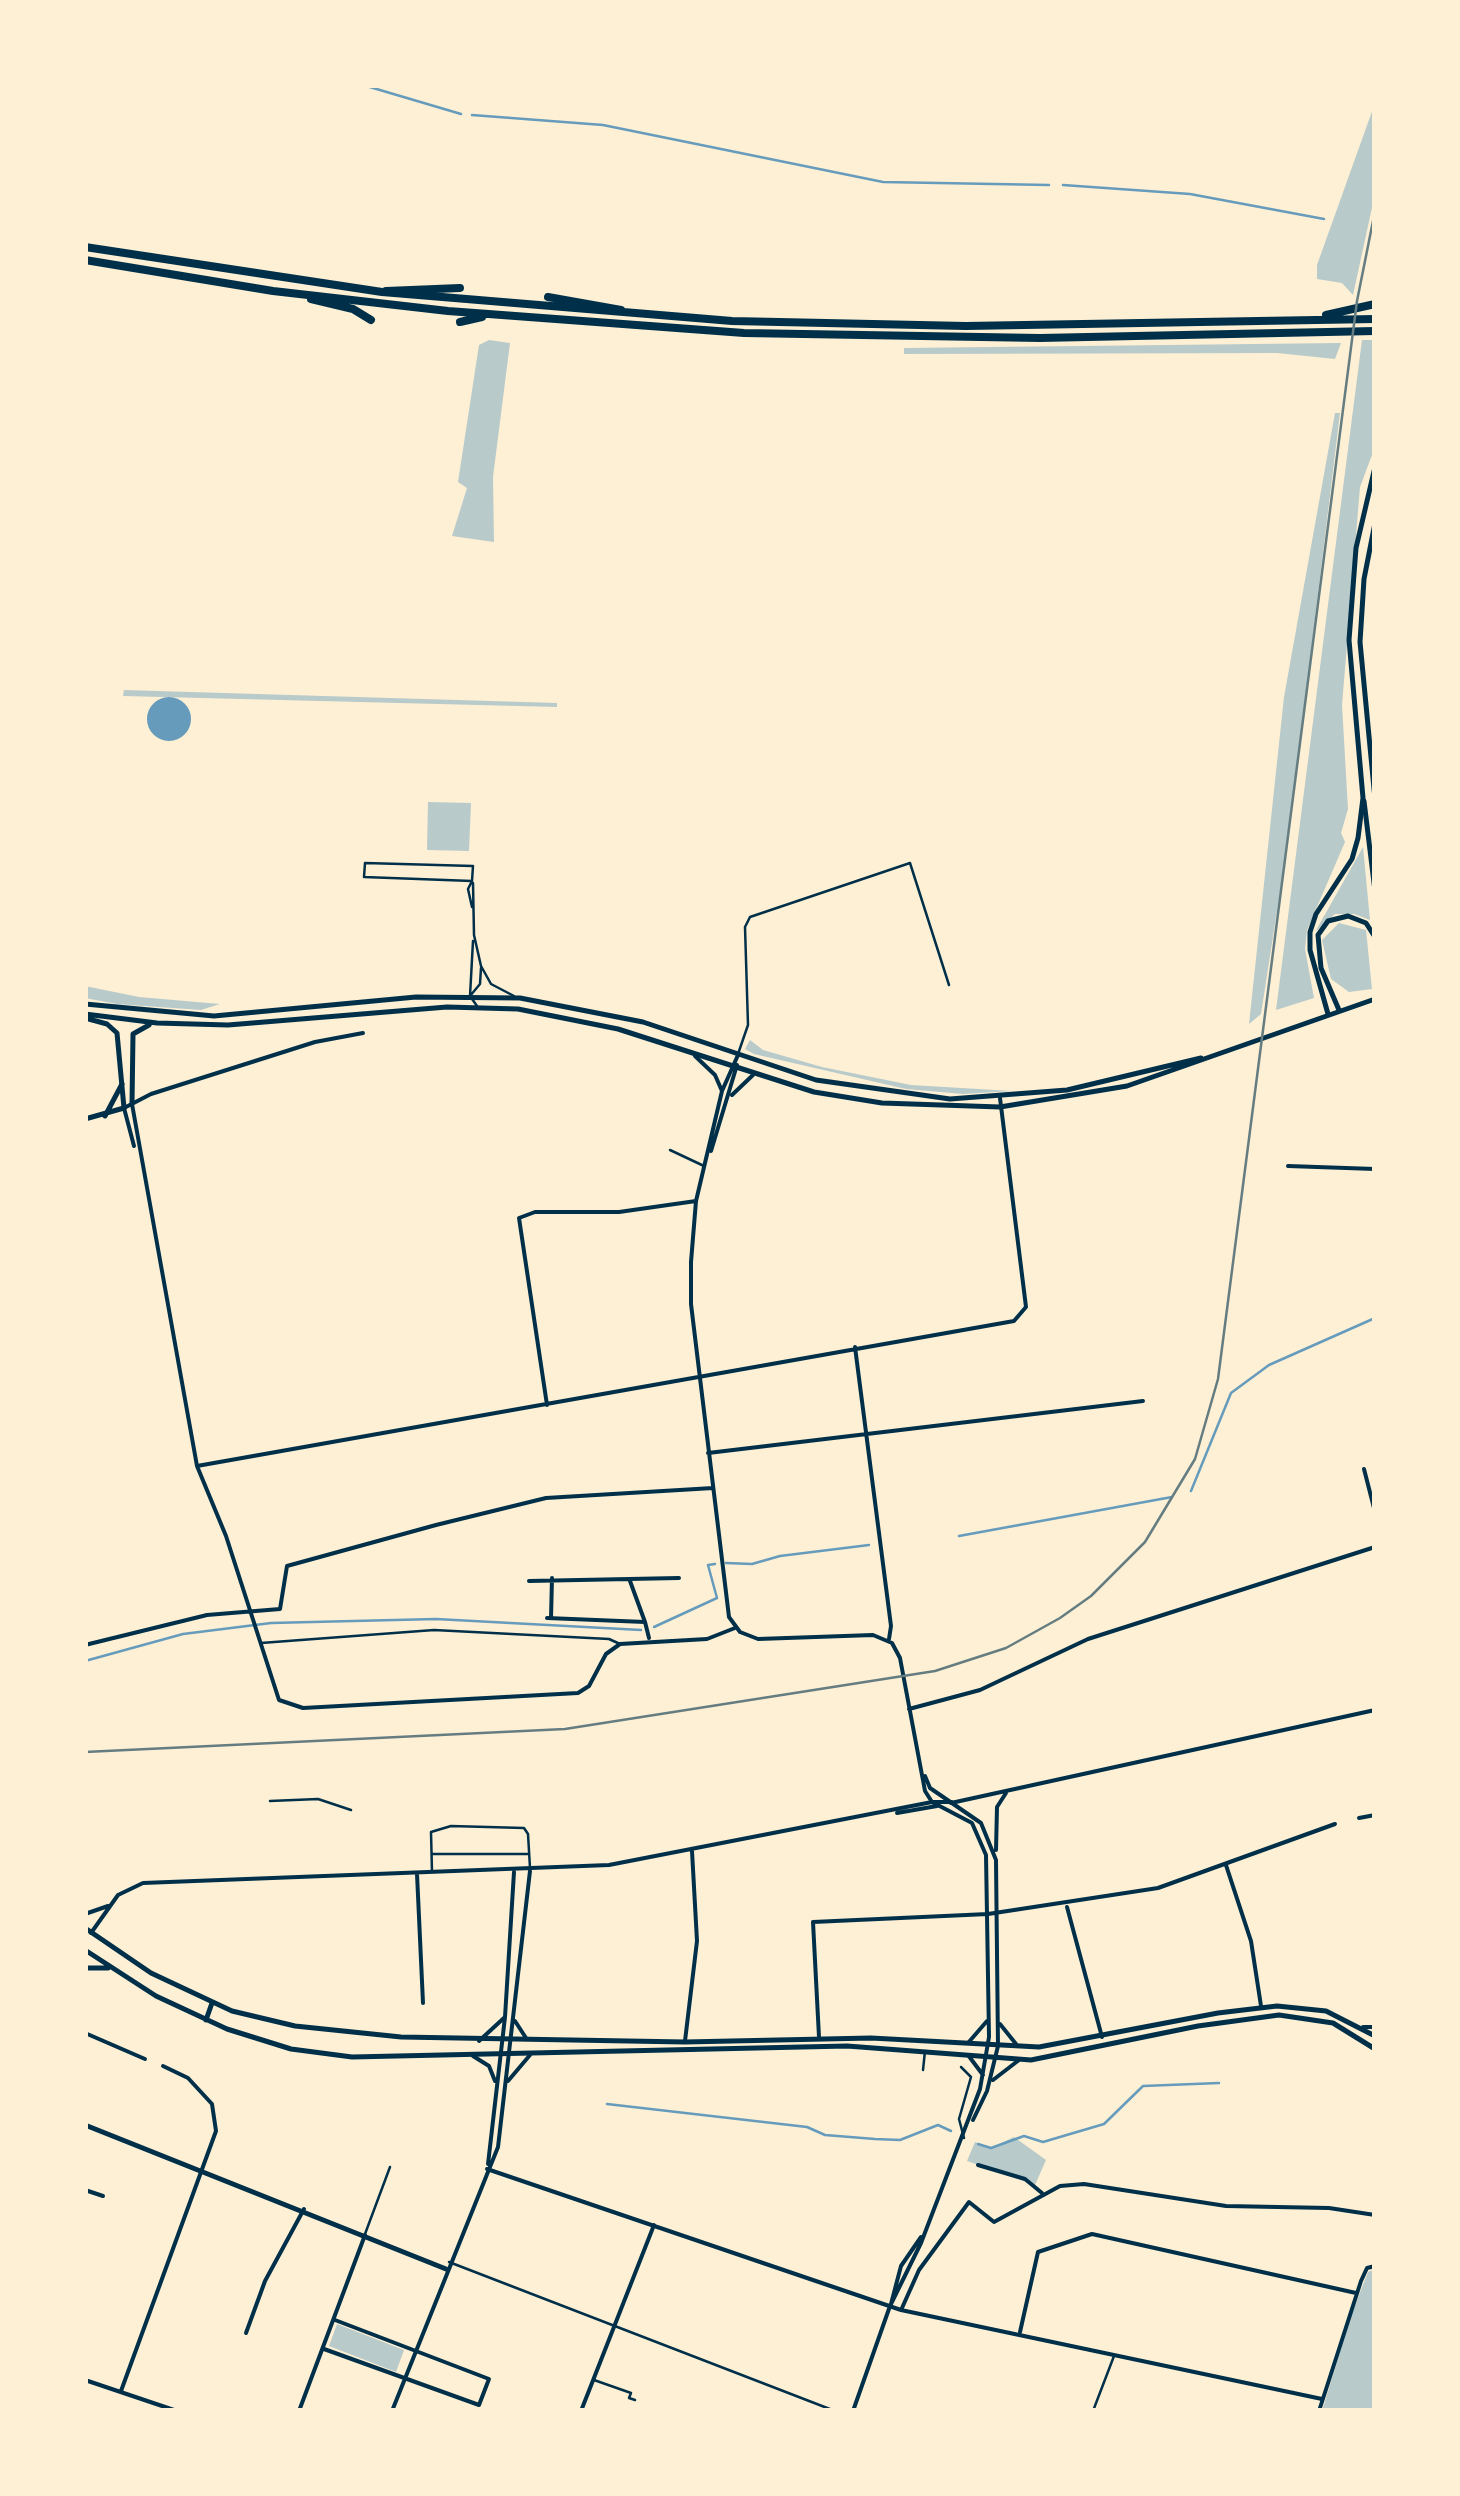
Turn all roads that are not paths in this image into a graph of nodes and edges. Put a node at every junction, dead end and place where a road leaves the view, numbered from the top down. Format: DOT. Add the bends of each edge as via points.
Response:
graph roads {
  1 [pos="85,246"];
  2 [pos="85,260"];
  3 [pos="460,288"];
  4 [pos="273,290"];
  5 [pos="382,292"];
  6 [pos="548,297"];
  7 [pos="1375,304"];
  8 [pos="1364,314"];
  9 [pos="491,315"];
  10 [pos="634,315"];
  11 [pos="1375,319"];
  12 [pos="370,320"];
  13 [pos="460,322"];
  14 [pos="1375,331"];
  15 [pos="1375,467"];
  16 [pos="1375,523"];
  17 [pos="1363,798"];
  18 [pos="1374,798"];
  19 [pos="1375,807"];
  20 [pos="472,882"];
  21 [pos="1375,891"];
  22 [pos="474,935"];
  23 [pos="1375,937"];
  24 [pos="481,966"];
  25 [pos="949,986"];
  26 [pos="470,996"];
  27 [pos="520,998"];
  28 [pos="1375,998"];
  29 [pos="85,1004"];
  30 [pos="447,1007"];
  31 [pos="478,1007"];
  32 [pos="1340,1010"];
  33 [pos="1328,1014"];
  34 [pos="85,1016"];
  35 [pos="157,1023"];
  36 [pos="362,1033"];
  37 [pos="1228,1051"];
  38 [pos="693,1054"];
  39 [pos="738,1055"];
  40 [pos="734,1069"];
  41 [pos="753,1075"];
  42 [pos="122,1080"];
  43 [pos="722,1091"];
  44 [pos="1000,1098"];
  45 [pos="730,1099"];
  46 [pos="132,1104"];
  47 [pos="1000,1106"];
  48 [pos="124,1108"];
  49 [pos="104,1116"];
  50 [pos="85,1119"];
  51 [pos="670,1150"];
  52 [pos="140,1164"];
  53 [pos="706,1166"];
  54 [pos="1288,1166"];
  55 [pos="1375,1168"];
  56 [pos="696,1201"];
  57 [pos="856,1347"];
  58 [pos="699,1378"];
  59 [pos="1143,1401"];
  60 [pos="547,1404"];
  61 [pos="868,1435"];
  62 [pos="708,1453"];
  63 [pos="197,1466"];
  64 [pos="1364,1469"];
  65 [pos="712,1488"];
  66 [pos="1375,1512"];
  67 [pos="1375,1547"];
  68 [pos="552,1578"];
  69 [pos="679,1578"];
  70 [pos="530,1580"];
  71 [pos="630,1581"];
  72 [pos="249,1611"];
  73 [pos="646,1622"];
  74 [pos="735,1628"];
  75 [pos="649,1640"];
  76 [pos="888,1640"];
  77 [pos="260,1643"];
  78 [pos="620,1644"];
  79 [pos="85,1645"];
  80 [pos="910,1710"];
  81 [pos="1375,1710"];
  82 [pos="1014,1789"];
  83 [pos="928,1790"];
  84 [pos="270,1802"];
  85 [pos="932,1802"];
  86 [pos="952,1802"];
  87 [pos="940,1805"];
  88 [pos="918,1807"];
  89 [pos="351,1810"];
  90 [pos="1375,1815"];
  91 [pos="1359,1818"];
  92 [pos="1335,1824"];
  93 [pos="692,1852"];
  94 [pos="431,1854"];
  95 [pos="529,1854"];
  96 [pos="996,1860"];
  97 [pos="1226,1865"];
  98 [pos="432,1870"];
  99 [pos="530,1871"];
  100 [pos="514,1872"];
  101 [pos="417,1874"];
  102 [pos="108,1906"];
  103 [pos="1066,1906"];
  104 [pos="514,1912"];
  105 [pos="527,1912"];
  106 [pos="996,1913"];
  107 [pos="85,1914"];
  108 [pos="988,1914"];
  109 [pos="88,1931"];
  110 [pos="85,1941"];
  111 [pos="85,1950"];
  112 [pos="85,1968"];
  113 [pos="111,1968"];
  114 [pos="212,2003"];
  115 [pos="423,2003"];
  116 [pos="1260,2006"];
  117 [pos="505,2017"];
  118 [pos="989,2017"];
  119 [pos="513,2018"];
  120 [pos="206,2020"];
  121 [pos="999,2024"];
  122 [pos="1363,2026"];
  123 [pos="1375,2026"];
  124 [pos="85,2033"];
  125 [pos="1375,2036"];
  126 [pos="819,2038"];
  127 [pos="1102,2038"];
  128 [pos="480,2041"];
  129 [pos="502,2041"];
  130 [pos="510,2041"];
  131 [pos="530,2041"];
  132 [pos="685,2042"];
  133 [pos="968,2043"];
  134 [pos="989,2045"];
  135 [pos="998,2046"];
  136 [pos="1019,2047"];
  137 [pos="1375,2049"];
  138 [pos="925,2050"];
  139 [pos="530,2055"];
  140 [pos="968,2055"];
  141 [pos="473,2056"];
  142 [pos="500,2056"];
  143 [pos="509,2056"];
  144 [pos="146,2058"];
  145 [pos="987,2058"];
  146 [pos="996,2059"];
  147 [pos="1019,2060"];
  148 [pos="163,2066"];
  149 [pos="961,2067"];
  150 [pos="923,2070"];
  151 [pos="983,2075"];
  152 [pos="990,2084"];
  153 [pos="505,2085"];
  154 [pos="496,2086"];
  155 [pos="85,2125"];
  156 [pos="968,2128"];
  157 [pos="964,2138"];
  158 [pos="978,2165"];
  159 [pos="390,2166"];
  160 [pos="487,2169"];
  161 [pos="204,2172"];
  162 [pos="85,2190"];
  163 [pos="1042,2194"];
  164 [pos="103,2196"];
  165 [pos="304,2210"];
  166 [pos="1375,2215"];
  167 [pos="654,2225"];
  168 [pos="364,2235"];
  169 [pos="448,2266"];
  170 [pos="1375,2266"];
  171 [pos="1356,2293"];
  172 [pos="548,2301"];
  173 [pos="890,2305"];
  174 [pos="546,2307"];
  175 [pos="901,2310"];
  176 [pos="335,2320"];
  177 [pos="613,2325"];
  178 [pos="246,2333"];
  179 [pos="1020,2333"];
  180 [pos="654,2342"];
  181 [pos="324,2348"];
  182 [pos="652,2348"];
  183 [pos="415,2350"];
  184 [pos="1114,2354"];
  185 [pos="738,2374"];
  186 [pos="405,2379"];
  187 [pos="593,2379"];
  188 [pos="85,2380"];
  189 [pos="736,2380"];
  190 [pos="121,2391"];
  191 [pos="635,2400"];
  192 [pos="1322,2400"];
  193 [pos="176,2411"];
  194 [pos="299,2411"];
  195 [pos="392,2411"];
  196 [pos="581,2411"];
  197 [pos="835,2411"];
  198 [pos="853,2411"];
  199 [pos="1093,2411"];
  200 [pos="1319,2411"];
  1 -- 5 [label="highway"];
  2 -- 4 [label="highway"];
  3 -- 5 [label="highway"];
  4 -- 9 [label="highway"];
  4 -- 12 [label="highway" via="354,309"];
  5 -- 10 [label="highway"];
  6 -- 10 [label="highway"];
  7 -- 8 [label="highway"];
  8 -- 10 [label="highway" via="966,326"];
  8 -- 11 [label="highway"];
  9 -- 13 [label="highway"];
  9 -- 14 [label="highway" via="868,337"];
  15 -- 17 [label="main road" via="1356,548 1348,640"];
  16 -- 18 [label="main road" via="1360,642"];
  17 -- 21 [label="main road"];
  17 -- 33 [label="main road" via="1352,859 1310,932"];
  18 -- 19 [label="main road"];
  20 -- 20 [label="street" via="473,866 365,863 364,876"];
  20 -- 22 [label="street"];
  22 -- 24 [label="street"];
  22 -- 26 [label="street"];
  23 -- 32 [label="main road" via="1366,923 1348,916 1328,921 1318,935 1321,968"];
  24 -- 26 [label="street" via="480,984"];
  24 -- 27 [label="street" via="498,989"];
  25 -- 39 [label="street" via="910,863 746,921 748,1024"];
  26 -- 27 [label="main road"];
  26 -- 29 [label="main road" via="214,1016"];
  26 -- 30 [label="street"];
  26 -- 31 [label="street"];
  27 -- 39 [label="main road" via="603,1012"];
  28 -- 32 [label="main road"];
  30 -- 31 [label="main road"];
  30 -- 35 [label="main road" via="228,1025"];
  31 -- 38 [label="main road" via="562,1014"];
  32 -- 33 [label="main road"];
  33 -- 37 [label="main road"];
  34 -- 35 [label="main road"];
  34 -- 42 [label="main road" via="116,1029"];
  35 -- 46 [label="main road" via="133,1034"];
  36 -- 46 [label="street" via="230,1067"];
  37 -- 44 [label="main road" via="1088,1086"];
  37 -- 47 [label="main road" via="1100,1093"];
  38 -- 40 [label="main road"];
  38 -- 43 [label="street"];
  39 -- 40 [label="street"];
  39 -- 44 [label="main road" via="863,1090"];
  40 -- 41 [label="main road"];
  40 -- 43 [label="street"];
  40 -- 45 [label="street"];
  41 -- 45 [label="street"];
  41 -- 47 [label="main road" via="882,1103"];
  42 -- 48 [label="main road"];
  42 -- 49 [label="main road"];
  43 -- 53 [label="street"];
  44 -- 47 [label="street"];
  45 -- 53 [label="street"];
  46 -- 48 [label="street"];
  46 -- 52 [label="street"];
  47 -- 57 [label="street" via="1024,1314 1007,1323"];
  48 -- 49 [label="main road"];
  48 -- 52 [label="street"];
  49 -- 50 [label="main road"];
  51 -- 53 [label="street"];
  52 -- 63 [label="street"];
  53 -- 56 [label="street"];
  54 -- 55 [label="street"];
  56 -- 58 [label="street" via="691,1276"];
  56 -- 60 [label="street" via="520,1218"];
  57 -- 58 [label="street"];
  57 -- 61 [label="street"];
  58 -- 60 [label="street"];
  58 -- 62 [label="street"];
  59 -- 61 [label="street"];
  60 -- 63 [label="street"];
  61 -- 62 [label="street"];
  61 -- 76 [label="street"];
  62 -- 65 [label="street"];
  63 -- 72 [label="street"];
  64 -- 66 [label="street"];
  65 -- 72 [label="street" via="546,1498 287,1566 280,1609"];
  65 -- 74 [label="street" via="726,1606"];
  67 -- 80 [label="street" via="1082,1641 988,1687"];
  68 -- 70 [label="street"];
  68 -- 71 [label="street"];
  68 -- 73 [label="street" via="549,1618"];
  69 -- 71 [label="street"];
  71 -- 73 [label="street"];
  72 -- 77 [label="street"];
  72 -- 79 [label="street"];
  73 -- 75 [label="street"];
  74 -- 75 [label="street" via="707,1639"];
  74 -- 76 [label="street" via="764,1640"];
  75 -- 78 [label="street"];
  76 -- 80 [label="street"];
  77 -- 78 [label="street" via="434,1630"];
  77 -- 78 [label="street" via="274,1694 304,1708 582,1692"];
  80 -- 83 [label="street"];
  81 -- 82 [label="street"];
  82 -- 86 [label="street"];
  82 -- 96 [label="street" via="997,1807"];
  83 -- 85 [label="street"];
  83 -- 86 [label="street"];
  83 -- 88 [label="street"];
  84 -- 89 [label="street" via="318,1800"];
  85 -- 86 [label="street"];
  85 -- 87 [label="street"];
  85 -- 88 [label="street"];
  86 -- 87 [label="street"];
  86 -- 96 [label="street" via="985,1828"];
  87 -- 88 [label="street"];
  87 -- 108 [label="street" via="968,1819 982,1838"];
  88 -- 93 [label="street"];
  90 -- 91 [label="street"];
  92 -- 97 [label="street"];
  93 -- 99 [label="street"];
  93 -- 132 [label="street" via="696,1942"];
  94 -- 95 [label="street"];
  94 -- 95 [label="street" via="431,1832 438,1827 514,1825 527,1830"];
  94 -- 98 [label="street"];
  95 -- 99 [label="street"];
  96 -- 106 [label="street"];
  97 -- 103 [label="street" via="1168,1886"];
  97 -- 116 [label="street" via="1247,1925"];
  98 -- 100 [label="street"];
  98 -- 101 [label="street"];
  99 -- 100 [label="street"];
  99 -- 105 [label="street"];
  100 -- 104 [label="street"];
  101 -- 102 [label="street" via="152,1882 128,1889"];
  101 -- 115 [label="street"];
  102 -- 107 [label="street"];
  102 -- 109 [label="street"];
  103 -- 106 [label="street"];
  103 -- 127 [label="street"];
  104 -- 105 [label="street"];
  104 -- 117 [label="street"];
  105 -- 119 [label="street"];
  106 -- 108 [label="street"];
  106 -- 121 [label="street"];
  108 -- 118 [label="street"];
  108 -- 126 [label="street" via="813,1922"];
  109 -- 110 [label="main road"];
  109 -- 114 [label="main road"];
  111 -- 113 [label="main road"];
  112 -- 113 [label="main road"];
  113 -- 120 [label="main road"];
  114 -- 120 [label="main road"];
  114 -- 128 [label="main road" via="295,2026"];
  116 -- 122 [label="main road" via="1326,2011"];
  116 -- 127 [label="main road"];
  117 -- 128 [label="street"];
  117 -- 129 [label="street"];
  118 -- 133 [label="street"];
  118 -- 134 [label="street"];
  119 -- 130 [label="street"];
  119 -- 131 [label="street"];
  120 -- 141 [label="main road" via="267,2044 324,2054"];
  121 -- 135 [label="street"];
  121 -- 136 [label="street"];
  122 -- 123 [label="street"];
  122 -- 125 [label="main road"];
  124 -- 144 [label="street"];
  126 -- 132 [label="main road"];
  126 -- 133 [label="main road"];
  127 -- 136 [label="main road"];
  128 -- 129 [label="main road"];
  129 -- 130 [label="main road"];
  129 -- 142 [label="street"];
  130 -- 131 [label="main road"];
  130 -- 143 [label="street"];
  131 -- 132 [label="main road"];
  133 -- 134 [label="main road"];
  134 -- 135 [label="main road"];
  134 -- 145 [label="street"];
  135 -- 136 [label="main road"];
  135 -- 146 [label="street"];
  137 -- 147 [label="main road" via="1333,2023 1266,2015"];
  138 -- 139 [label="main road" via="819,2046"];
  138 -- 140 [label="main road"];
  138 -- 150 [label="street"];
  139 -- 143 [label="main road"];
  139 -- 153 [label="street"];
  140 -- 145 [label="main road"];
  140 -- 151 [label="street"];
  141 -- 142 [label="main road"];
  141 -- 154 [label="street" via="489,2066"];
  142 -- 143 [label="main road"];
  142 -- 154 [label="street"];
  143 -- 153 [label="street"];
  145 -- 146 [label="main road"];
  145 -- 151 [label="street"];
  146 -- 147 [label="main road"];
  146 -- 152 [label="street"];
  147 -- 152 [label="street"];
  148 -- 161 [label="street" via="196,2084 212,2104 216,2131"];
  149 -- 157 [label="street" via="972,2077 959,2119"];
  151 -- 156 [label="street"];
  152 -- 156 [label="street"];
  153 -- 160 [label="street" via="498,2147"];
  154 -- 160 [label="street"];
  155 -- 161 [label="main road"];
  156 -- 157 [label="street"];
  157 -- 173 [label="street"];
  158 -- 163 [label="street" via="1025,2179"];
  159 -- 168 [label="street"];
  160 -- 167 [label="street"];
  160 -- 169 [label="street"];
  161 -- 165 [label="main road"];
  161 -- 190 [label="street"];
  162 -- 164 [label="street"];
  163 -- 166 [label="street" via="1092,2185 1226,2206"];
  163 -- 175 [label="street" via="994,2222 968,2202 919,2270"];
  165 -- 168 [label="main road"];
  165 -- 178 [label="street"];
  167 -- 173 [label="street"];
  167 -- 177 [label="street"];
  168 -- 169 [label="main road"];
  168 -- 176 [label="street"];
  169 -- 172 [label="street"];
  169 -- 183 [label="street"];
  170 -- 171 [label="street"];
  171 -- 179 [label="street" via="1092,2234 1038,2252"];
  171 -- 192 [label="street"];
  172 -- 174 [label="street"];
  172 -- 177 [label="street"];
  173 -- 175 [label="street"];
  173 -- 198 [label="street"];
  175 -- 179 [label="street"];
  176 -- 181 [label="street"];
  176 -- 183 [label="street"];
  177 -- 180 [label="street"];
  177 -- 187 [label="street"];
  179 -- 184 [label="street"];
  180 -- 182 [label="street"];
  180 -- 185 [label="street"];
  181 -- 186 [label="street"];
  181 -- 194 [label="street"];
  183 -- 186 [label="street"];
  183 -- 186 [label="street" via="489,2379 479,2404"];
  184 -- 192 [label="street"];
  184 -- 199 [label="street"];
  185 -- 189 [label="street"];
  185 -- 197 [label="street"];
  186 -- 195 [label="street"];
  187 -- 191 [label="street"];
  187 -- 196 [label="street"];
  188 -- 190 [label="street"];
  190 -- 193 [label="street"];
  192 -- 200 [label="street"];
}
